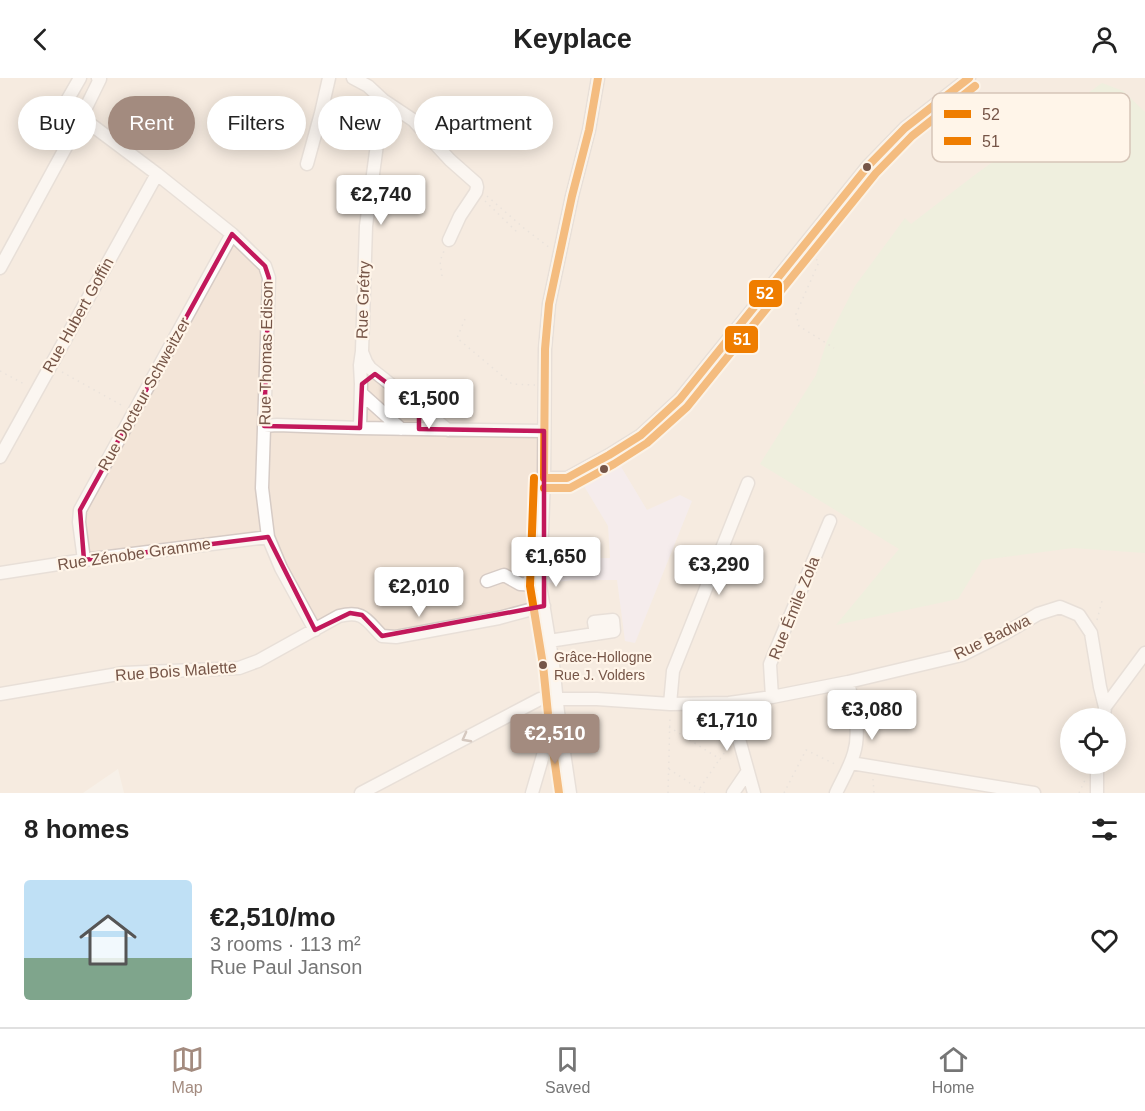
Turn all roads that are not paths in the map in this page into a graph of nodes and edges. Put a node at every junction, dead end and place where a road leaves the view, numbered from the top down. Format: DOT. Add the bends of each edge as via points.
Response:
graph roads {
  1 [pos="80,78"];
  2 [pos="98,78"];
  3 [pos="329,78"];
  4 [pos="353,78"];
  5 [pos="598,78"];
  6 [pos="969,78"];
  7 [pos="368,82"];
  8 [pos="950,93"];
  9 [pos="70,96"];
  10 [pos="92,96"];
  11 [pos="380,96"];
  12 [pos="932,107"];
  13 [pos="402,113"];
  14 [pos="96,128"];
  15 [pos="64,150"];
  16 [pos="376,150"];
  17 [pos="307,164"];
  18 [pos="157,174"];
  19 [pos="232,234"];
  20 [pos="449,240"];
  21 [pos="0,268"];
  22 [pos="362,351"];
  23 [pos="381,376"];
  24 [pos="361,392"];
  25 [pos="419,407"];
  26 [pos="264,426"];
  27 [pos="360,428"];
  28 [pos="403,429"];
  29 [pos="448,430"];
  30 [pos="544,431"];
  31 [pos="0,457"];
  32 [pos="544,478"];
  33 [pos="748,483"];
  34 [pos="830,521"];
  35 [pos="268,537"];
  36 [pos="84,560"];
  37 [pos="0,573"];
  38 [pos="487,581"];
  39 [pos="540,585"];
  40 [pos="544,606"];
  41 [pos="315,630"];
  42 [pos="596,634"];
  43 [pos="549,641"];
  44 [pos="1145,653"];
  45 [pos="848,682"];
  46 [pos="0,694"];
  47 [pos="772,697"];
  48 [pos="556,698"];
  49 [pos="729,703"];
  50 [pos="670,704"];
  51 [pos="1104,708"];
  52 [pos="1108,708"];
  53 [pos="560,726"];
  54 [pos="849,766"];
  55 [pos="747,771"];
  56 [pos="1097,774"];
  57 [pos="961,787"];
  58 [pos="361,793"];
  59 [pos="531,793"];
  60 [pos="570,793"];
  61 [pos="734,793"];
  62 [pos="754,793"];
  63 [pos="836,793"];
  64 [pos="1034,793"];
  65 [pos="1097,793"];
  1 -- 9 [label="street"];
  2 -- 10 [label="street"];
  3 -- 17 [label="street"];
  4 -- 7 [label="street"];
  5 -- 30 [label="street" via="549,304"];
  6 -- 8 [label="street"];
  7 -- 11 [label="street"];
  12 -- 32 [label="street" via="868,166 680,399 641,435 609,455 567,478"];
  13 -- 20 [label="street" via="474,181 476,190"];
  14 -- 18 [label="street, Rue Thomas Edison"];
  15 -- 21 [label="street"];
  16 -- 22 [label="street, Rue Grétry" via="366,226"];
  18 -- 19 [label="street, Rue Thomas Edison"];
  18 -- 31 [label="street, Rue Hubert Goffin"];
  19 -- 26 [label="street, Rue Thomas Edison" via="265,266 269,278"];
  19 -- 36 [label="street, Rue Docteur Schweitzer" via="79,513"];
  22 -- 23 [label="street" via="368,365"];
  22 -- 24 [label="street, Rue Grétry"];
  23 -- 24 [label="street" via="366,376"];
  23 -- 25 [label="street"];
  24 -- 27 [label="street, Rue Grétry"];
  24 -- 28 [label="street"];
  25 -- 28 [label="street" via="418,420"];
  25 -- 29 [label="street"];
  26 -- 27 [label="street"];
  26 -- 35 [label="street, Rue Thomas Edison" via="262,488"];
  27 -- 28 [label="street"];
  28 -- 29 [label="street"];
  29 -- 30 [label="street"];
  30 -- 32 [label="street"];
  32 -- 39 [label="street"];
  33 -- 50 [label="street" via="673,671"];
  34 -- 47 [label="street, Rue Émile Zola" via="770,664"];
  35 -- 36 [label="street, Rue Zénobe Gramme"];
  35 -- 41 [label="street, Rue Thomas Edison" via="280,568"];
  36 -- 37 [label="street, Rue Zénobe Gramme"];
  38 -- 39 [label="street" via="504,575 520,584"];
  39 -- 40 [label="street"];
  40 -- 41 [label="street, Rue Bois Malette" via="396,637 382,636 362,615 350,613"];
  40 -- 43 [label="street"];
  41 -- 46 [label="street, Rue Bois Malette" via="239,668 124,673"];
  42 -- 43 [label="street"];
  43 -- 48 [label="street"];
  44 -- 52 [label="street"];
  45 -- 47 [label="street, Rue Badwa"];
  45 -- 51 [label="street, Rue Badwa" via="962,656 1038,614 1060,607 1079,615 1091,633"];
  45 -- 54 [label="street" via="857,731"];
  47 -- 49 [label="street, Rue Badwa"];
  48 -- 50 [label="street, Rue Badwa"];
  48 -- 53 [label="street"];
  48 -- 58 [label="street, Rue Badwa, one-way" via="540,699"];
  49 -- 50 [label="street, Rue Badwa"];
  49 -- 55 [label="street"];
  53 -- 59 [label="street" via="549,735"];
  53 -- 60 [label="street"];
  54 -- 57 [label="street" via="872,767"];
  54 -- 63 [label="street"];
  55 -- 61 [label="street"];
  55 -- 62 [label="street"];
  56 -- 65 [label="street"];
  57 -- 64 [label="street"];
}
